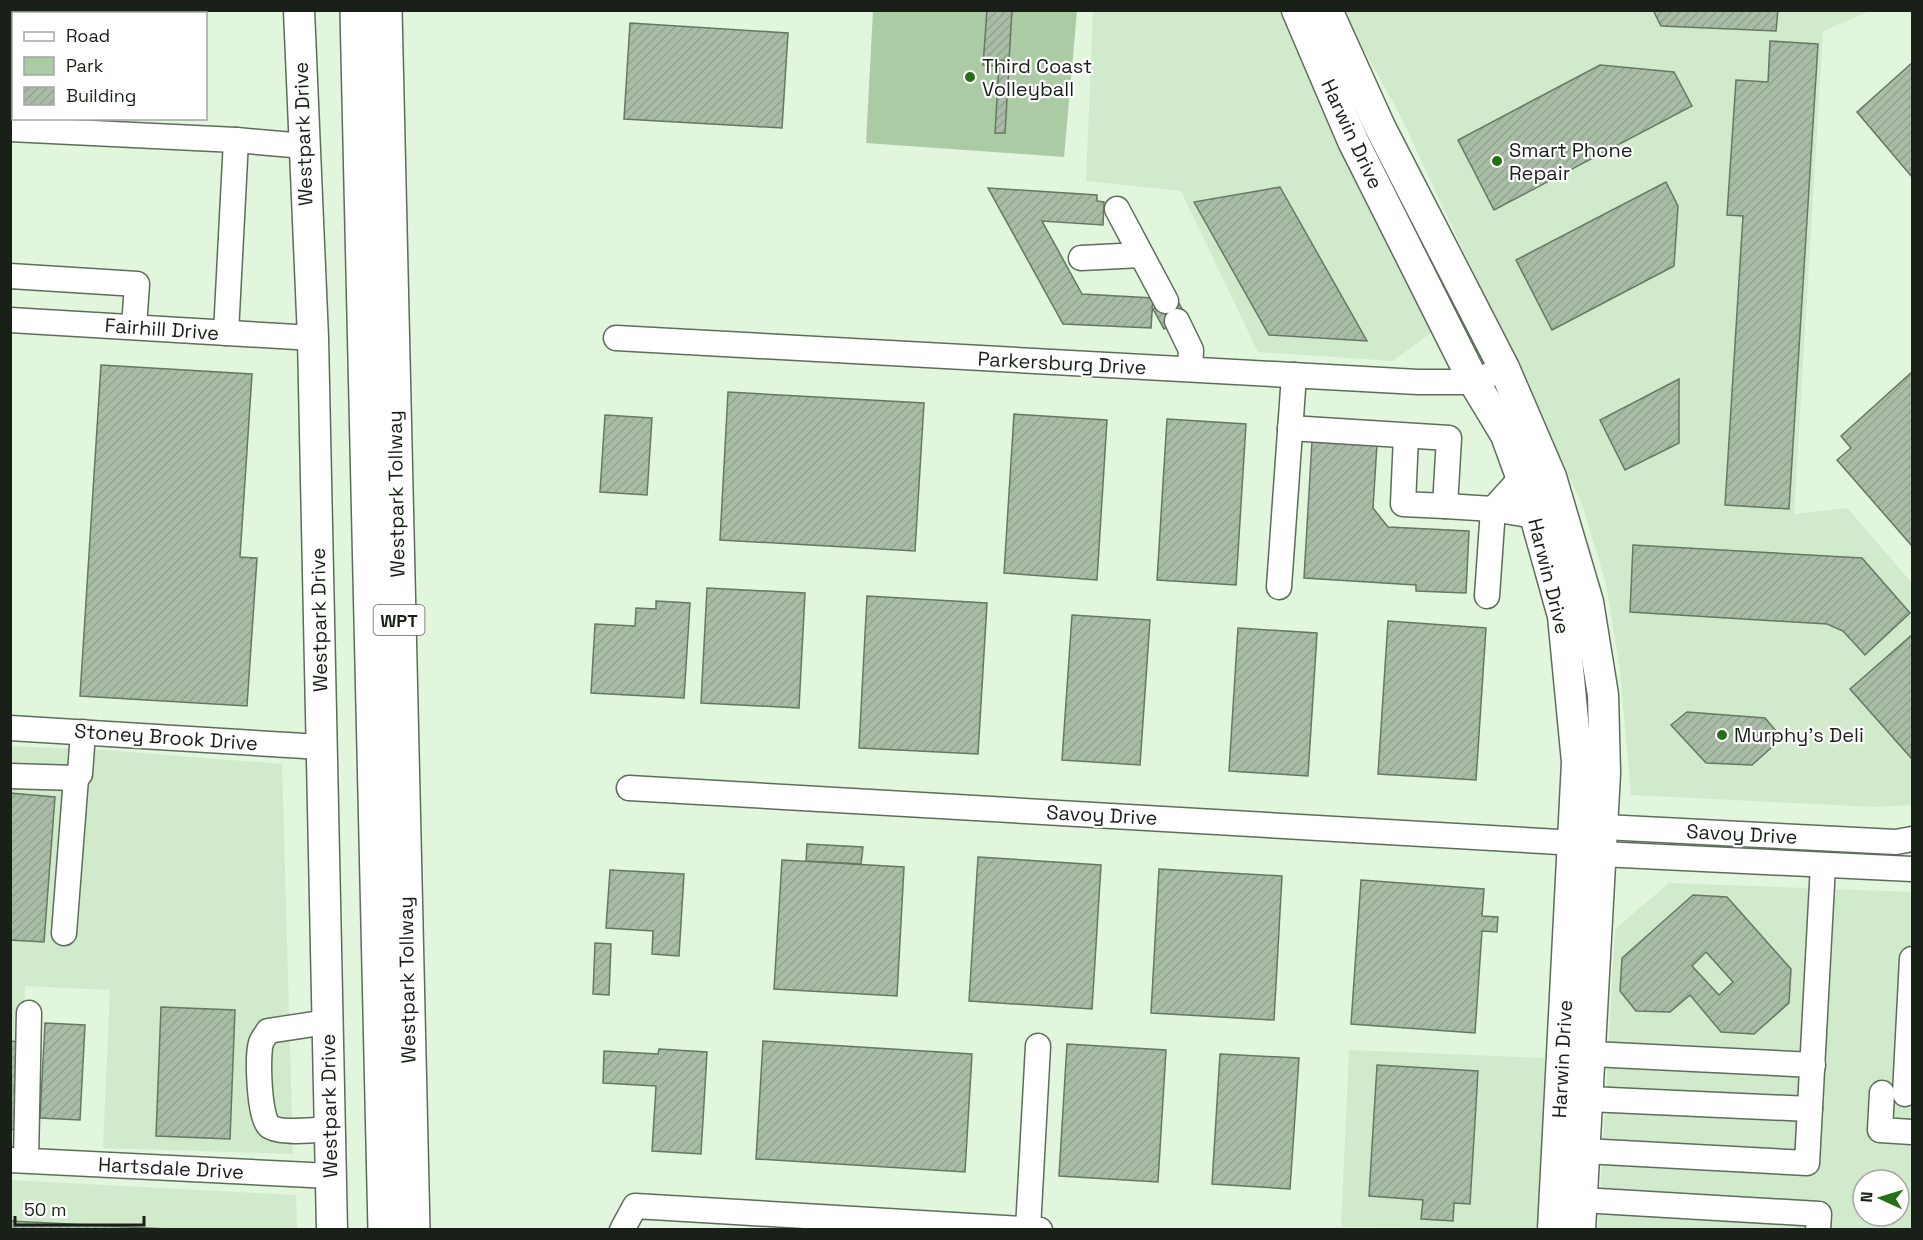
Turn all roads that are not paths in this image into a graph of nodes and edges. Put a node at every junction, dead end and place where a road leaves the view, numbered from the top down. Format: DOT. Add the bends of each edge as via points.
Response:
graph roads {
  1 [pos="299,10"];
  2 [pos="357,10"];
  3 [pos="385,10"];
  4 [pos="1297,10"];
  5 [pos="1327,10"];
  6 [pos="1380,127"];
  7 [pos="10,129"];
  8 [pos="236,140"];
  9 [pos="1353,141"];
  10 [pos="304,146"];
  11 [pos="1117,209"];
  12 [pos="1141,255"];
  13 [pos="1081,258"];
  14 [pos="10,276"];
  15 [pos="10,320"];
  16 [pos="134,327"];
  17 [pos="226,333"];
  18 [pos="313,338"];
  19 [pos="616,338"];
  20 [pos="1504,368"];
  21 [pos="1190,369"];
  22 [pos="1294,375"];
  23 [pos="1474,382"];
  24 [pos="1290,428"];
  25 [pos="1406,436"];
  26 [pos="1521,478"];
  27 [pos="1445,506"];
  28 [pos="1493,509"];
  29 [pos="1535,516"];
  30 [pos="1279,587"];
  31 [pos="1487,596"];
  32 [pos="1575,609"];
  33 [pos="10,728"];
  34 [pos="83,732"];
  35 [pos="321,747"];
  36 [pos="10,776"];
  37 [pos="76,778"];
  38 [pos="629,788"];
  39 [pos="1904,841"];
  40 [pos="1593,842"];
  41 [pos="1912,863"];
  42 [pos="1823,865"];
  43 [pos="1912,869"];
  44 [pos="64,933"];
  45 [pos="1912,959"];
  46 [pos="29,1013"];
  47 [pos="327,1022"];
  48 [pos="1038,1046"];
  49 [pos="1562,1051"];
  50 [pos="1592,1054"];
  51 [pos="1813,1065"];
  52 [pos="1890,1093"];
  53 [pos="1589,1099"];
  54 [pos="1810,1109"];
  55 [pos="330,1130"];
  56 [pos="1912,1132"];
  57 [pos="1585,1151"];
  58 [pos="18,1160"];
  59 [pos="331,1176"];
  60 [pos="1582,1200"];
  61 [pos="1028,1229"];
  62 [pos="332,1230"];
  63 [pos="385,1230"];
  64 [pos="413,1230"];
  65 [pos="622,1230"];
  66 [pos="1040,1230"];
  67 [pos="1554,1230"];
  68 [pos="1580,1230"];
  69 [pos="1818,1230"];
  1 -- 10 [label="main road, Westpark Drive"];
  2 -- 63 [label="highway, Westpark Tollway / WPT"];
  3 -- 64 [label="highway, Westpark Tollway / WPT"];
  4 -- 9 [label="main road, Harwin Drive"];
  5 -- 6 [label="main road, Harwin Drive"];
  6 -- 9 [label="main road"];
  6 -- 20 [label="main road, Harwin Drive"];
  7 -- 8 [label="street"];
  8 -- 10 [label="street"];
  8 -- 17 [label="street"];
  9 -- 23 [label="main road, Harwin Drive"];
  10 -- 18 [label="main road, Westpark Drive"];
  11 -- 12 [label="street"];
  12 -- 13 [label="street"];
  12 -- 21 [label="street" via="1191,350"];
  14 -- 16 [label="street" via="137,284"];
  15 -- 16 [label="street, Fairhill Drive"];
  16 -- 17 [label="street, Fairhill Drive"];
  17 -- 18 [label="street, Fairhill Drive"];
  18 -- 35 [label="main road, Westpark Drive"];
  19 -- 21 [label="street, Parkersburg Drive"];
  20 -- 23 [label="street, Parkersburg Drive"];
  20 -- 32 [label="main road, Harwin Drive" via="1551,477"];
  21 -- 22 [label="street, Parkersburg Drive"];
  22 -- 23 [label="street, Parkersburg Drive"];
  22 -- 24 [label="street"];
  23 -- 26 [label="main road, Harwin Drive" via="1506,435"];
  24 -- 25 [label="street"];
  24 -- 30 [label="street"];
  25 -- 27 [label="street" via="1449,438"];
  25 -- 27 [label="street" via="1402,504"];
  26 -- 28 [label="street"];
  26 -- 29 [label="main road, Harwin Drive"];
  27 -- 28 [label="street"];
  28 -- 29 [label="street"];
  28 -- 31 [label="street"];
  29 -- 32 [label="main road, Harwin Drive"];
  32 -- 40 [label="main road, Harwin Drive" via="1603,695"];
  33 -- 34 [label="street, Stoney Brook Drive"];
  34 -- 35 [label="street, Stoney Brook Drive"];
  34 -- 37 [label="street" via="80,774"];
  35 -- 47 [label="main road, Westpark Drive"];
  36 -- 37 [label="street"];
  37 -- 44 [label="street"];
  38 -- 40 [label="street, Savoy Drive"];
  39 -- 40 [label="street, Savoy Drive"];
  39 -- 41 [label="street"];
  40 -- 42 [label="street, Savoy Drive"];
  40 -- 49 [label="main road, Harwin Drive"];
  40 -- 50 [label="main road, Harwin Drive"];
  42 -- 43 [label="street, Savoy Drive"];
  42 -- 51 [label="street"];
  45 -- 52 [label="street"];
  46 -- 58 [label="street"];
  47 -- 55 [label="main road, Westpark Drive"];
  47 -- 55 [label="street" via="268,1031 260,1054 262,1106 270,1126 280,1130"];
  48 -- 61 [label="street"];
  49 -- 50 [label="main road"];
  49 -- 67 [label="main road, Harwin Drive"];
  50 -- 51 [label="street"];
  50 -- 53 [label="main road, Harwin Drive"];
  51 -- 54 [label="street"];
  52 -- 56 [label="street" via="1880,1130"];
  53 -- 54 [label="street"];
  53 -- 57 [label="main road, Harwin Drive"];
  54 -- 57 [label="street" via="1807,1163"];
  55 -- 59 [label="main road, Westpark Drive"];
  57 -- 60 [label="main road, Harwin Drive"];
  58 -- 59 [label="street, Hartsdale Drive"];
  59 -- 62 [label="main road, Westpark Drive"];
  60 -- 68 [label="main road, Harwin Drive"];
  60 -- 69 [label="street" via="1819,1214"];
  61 -- 65 [label="street" via="635,1206"];
  61 -- 66 [label="street"];
}
